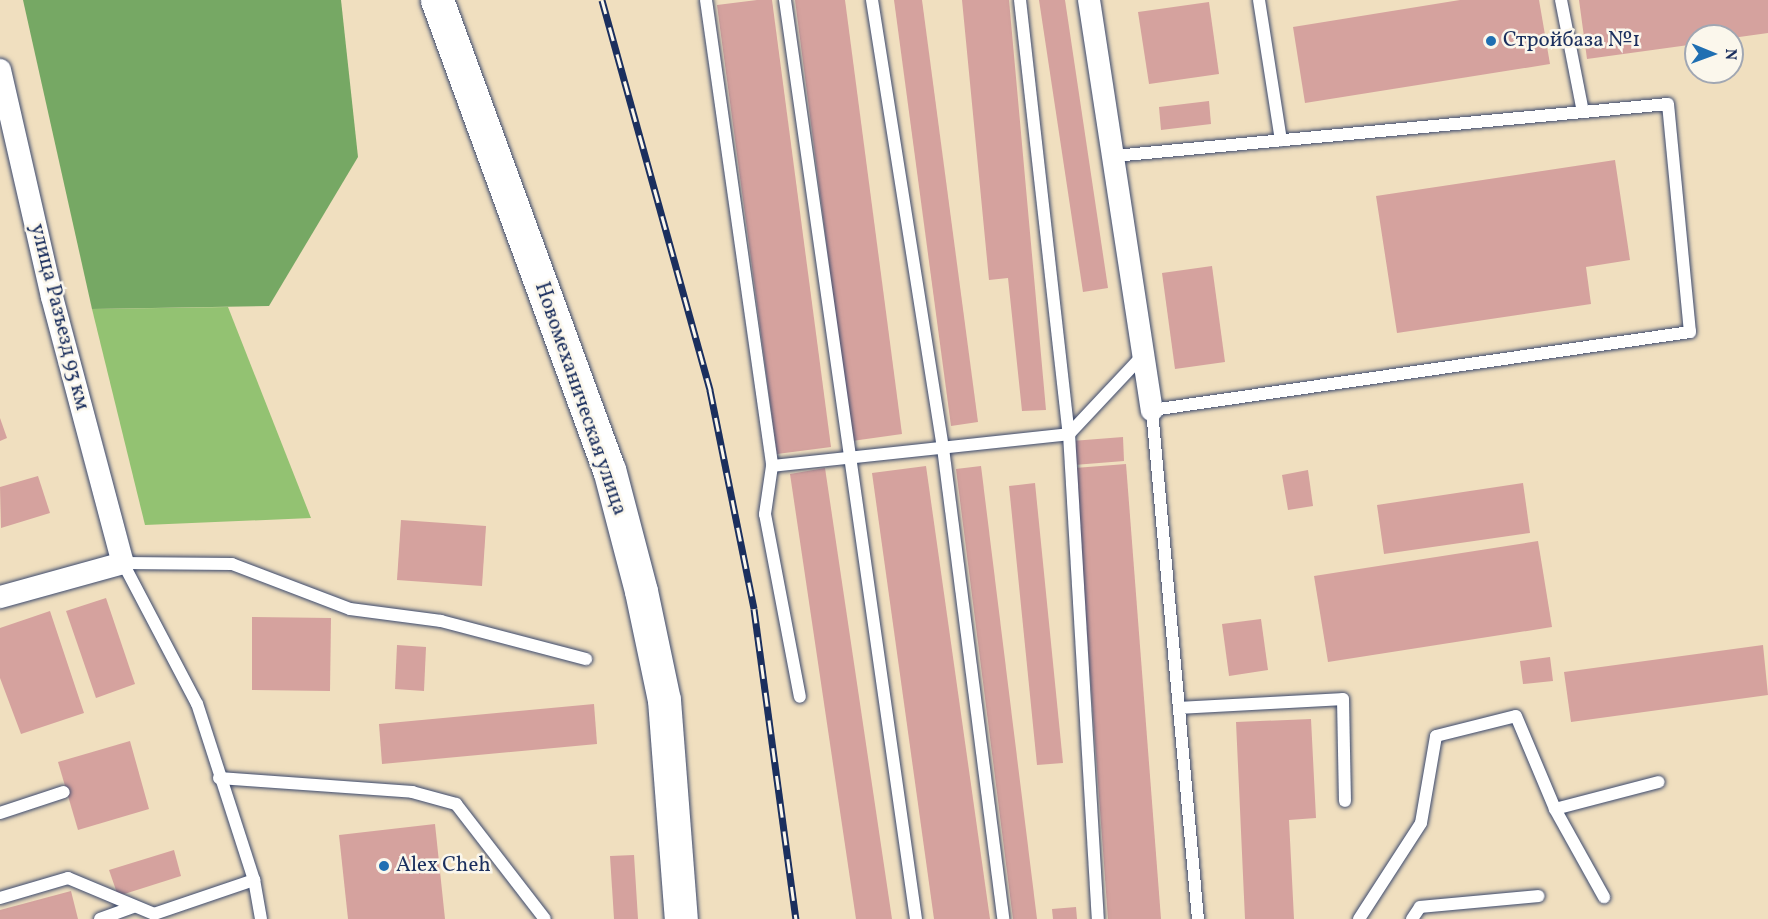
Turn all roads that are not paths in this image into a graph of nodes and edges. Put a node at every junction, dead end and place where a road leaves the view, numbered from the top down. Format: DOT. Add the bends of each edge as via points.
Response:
graph roads {
  1 [pos="437,0"];
  2 [pos="706,0"];
  3 [pos="785,0"];
  4 [pos="872,0"];
  5 [pos="1020,0"];
  6 [pos="1089,0"];
  7 [pos="1259,0"];
  8 [pos="1561,0"];
  9 [pos="0,70"];
  10 [pos="1583,112"];
  11 [pos="1281,141"];
  12 [pos="1114,156"];
  13 [pos="1146,352"];
  14 [pos="1152,410"];
  15 [pos="1069,434"];
  16 [pos="943,448"];
  17 [pos="850,460"];
  18 [pos="772,466"];
  19 [pos="123,563"];
  20 [pos="0,597"];
  21 [pos="586,659"];
  22 [pos="800,697"];
  23 [pos="1179,708"];
  24 [pos="219,778"];
  25 [pos="1659,782"];
  26 [pos="64,792"];
  27 [pos="1345,801"];
  28 [pos="1555,809"];
  29 [pos="0,813"];
  30 [pos="254,880"];
  31 [pos="1538,896"];
  32 [pos="1604,897"];
  33 [pos="0,898"];
  34 [pos="135,906"];
  35 [pos="100,919"];
  36 [pos="261,919"];
  37 [pos="545,919"];
  38 [pos="681,919"];
  39 [pos="916,919"];
  40 [pos="1004,919"];
  41 [pos="1098,919"];
  42 [pos="1198,919"];
  43 [pos="1359,919"];
  44 [pos="1412,919"];
  1 -- 38 [label="main road, Новомеханическая улица" via="612,480 664,700"];
  2 -- 18 [label="lane"];
  3 -- 17 [label="lane"];
  4 -- 16 [label="lane"];
  5 -- 15 [label="lane"];
  6 -- 12 [label="street"];
  7 -- 11 [label="lane"];
  8 -- 10 [label="lane"];
  9 -- 19 [label="street, улица Разъезд 93 км" via="52,297"];
  10 -- 11 [label="lane"];
  10 -- 14 [label="lane" via="1668,104 1690,332"];
  11 -- 12 [label="lane"];
  12 -- 13 [label="street"];
  13 -- 14 [label="street"];
  13 -- 15 [label="lane"];
  14 -- 23 [label="lane"];
  15 -- 16 [label="lane"];
  15 -- 41 [label="lane"];
  16 -- 17 [label="lane"];
  16 -- 40 [label="lane"];
  17 -- 18 [label="lane"];
  17 -- 39 [label="lane"];
  18 -- 22 [label="lane" via="765,514"];
  19 -- 20 [label="street"];
  19 -- 21 [label="lane" via="232,564 350,609 441,621"];
  19 -- 24 [label="lane" via="197,704"];
  23 -- 27 [label="lane" via="1343,699"];
  23 -- 42 [label="lane"];
  24 -- 30 [label="lane"];
  24 -- 37 [label="lane" via="412,792 456,804"];
  25 -- 28 [label="lane"];
  26 -- 29 [label="lane"];
  28 -- 32 [label="lane"];
  28 -- 43 [label="lane" via="1516,716 1436,736 1421,823"];
  30 -- 34 [label="lane" via="154,914"];
  30 -- 36 [label="lane"];
  31 -- 44 [label="lane" via="1420,907"];
  33 -- 34 [label="lane" via="68,878"];
  34 -- 35 [label="lane"];
}
